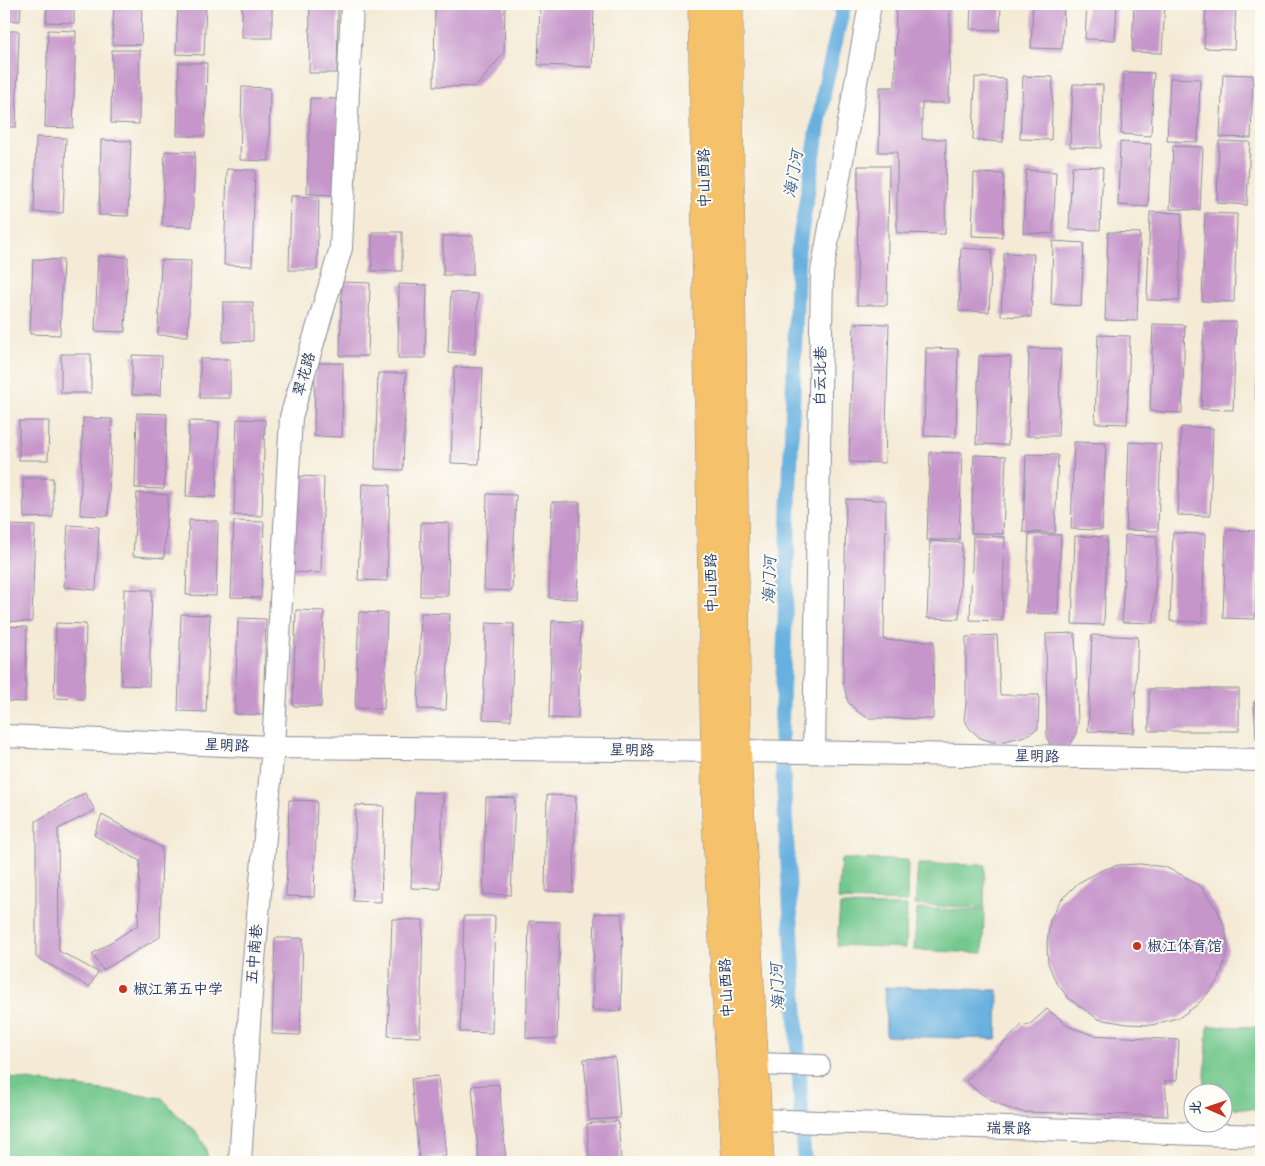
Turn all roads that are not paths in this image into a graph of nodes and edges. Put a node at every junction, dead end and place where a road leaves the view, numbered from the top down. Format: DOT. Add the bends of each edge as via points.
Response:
graph roads {
  1 [pos="352,4"];
  2 [pos="702,4"];
  3 [pos="729,4"];
  4 [pos="870,4"];
  5 [pos="4,736"];
  6 [pos="273,747"];
  7 [pos="734,751"];
  8 [pos="814,752"];
  9 [pos="1261,760"];
  10 [pos="765,1064"];
  11 [pos="819,1066"];
  12 [pos="767,1120"];
  13 [pos="1261,1136"];
  14 [pos="240,1162"];
  15 [pos="736,1162"];
  16 [pos="760,1162"];
  1 -- 6 [label="street, 翠花路" via="341,248 291,417"];
  2 -- 7 [label="main road, 中山西路"];
  3 -- 7 [label="main road, 中山西路"];
  4 -- 8 [label="street, 白云北巷" via="822,272"];
  5 -- 6 [label="street, 星明路"];
  6 -- 7 [label="street, 星明路"];
  6 -- 14 [label="street, 五中南巷" via="250,994"];
  7 -- 8 [label="street, 星明路"];
  7 -- 10 [label="main road, 中山西路"];
  7 -- 15 [label="main road, 中山西路" via="717,829"];
  8 -- 9 [label="street, 星明路"];
  10 -- 11 [label="street"];
  10 -- 12 [label="main road, 中山西路"];
  12 -- 13 [label="street, 瑞景路"];
  12 -- 16 [label="main road, 中山西路"];
}
